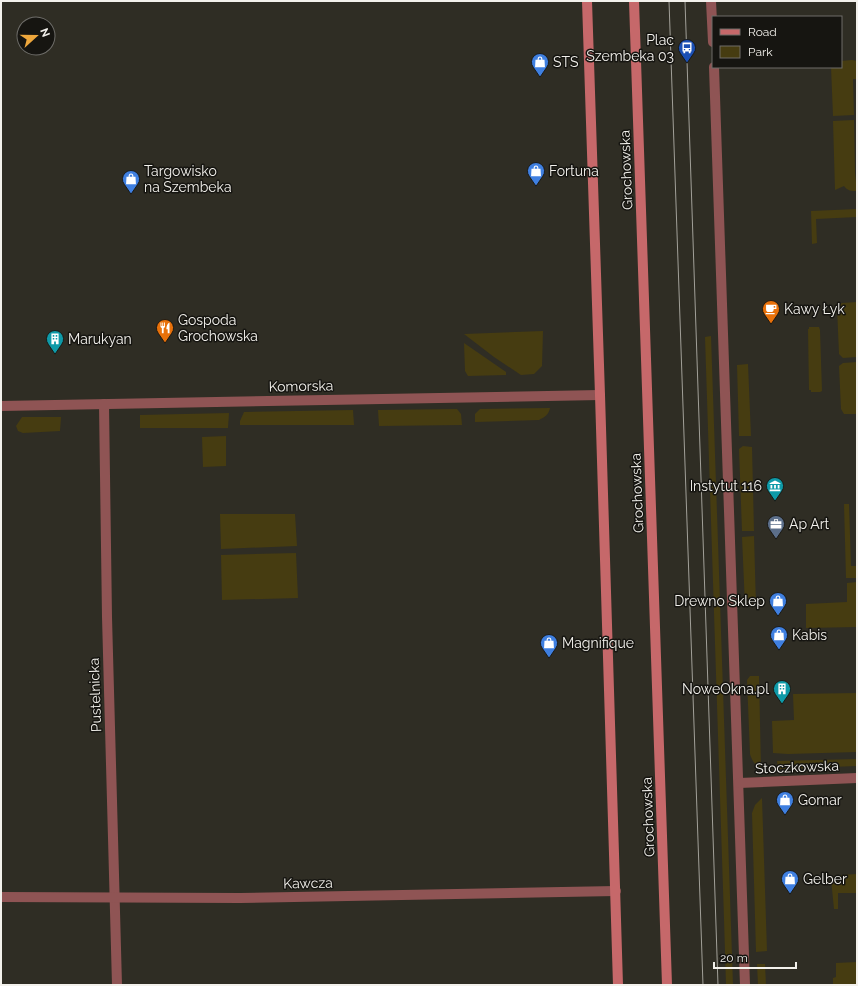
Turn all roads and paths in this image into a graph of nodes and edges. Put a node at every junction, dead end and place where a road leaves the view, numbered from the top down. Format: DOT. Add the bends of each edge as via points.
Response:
graph roads {
  1 [pos="587,1"];
  2 [pos="634,1"];
  3 [pos="711,1"];
  4 [pos="712,22"];
  5 [pos="714,68"];
  6 [pos="600,395"];
  7 [pos="104,404"];
  8 [pos="1,406"];
  9 [pos="857,778"];
  10 [pos="738,783"];
  11 [pos="616,891"];
  12 [pos="1,897"];
  13 [pos="115,898"];
  14 [pos="117,985"];
  15 [pos="618,985"];
  16 [pos="668,985"];
  17 [pos="745,985"];
  1 -- 6 [label="main road"];
  2 -- 16 [label="main road, Grochowska"];
  3 -- 4 [label="street"];
  5 -- 10 [label="street"];
  6 -- 7 [label="street, Komorska"];
  6 -- 11 [label="main road"];
  7 -- 8 [label="street, Komorska"];
  7 -- 13 [label="street, Pustelnicka"];
  9 -- 10 [label="street, Stoczkowska"];
  10 -- 17 [label="street"];
  11 -- 13 [label="street, Kawcza"];
  11 -- 15 [label="main road"];
  12 -- 13 [label="street, Kawcza"];
  13 -- 14 [label="street, Pustelnicka"];
}
